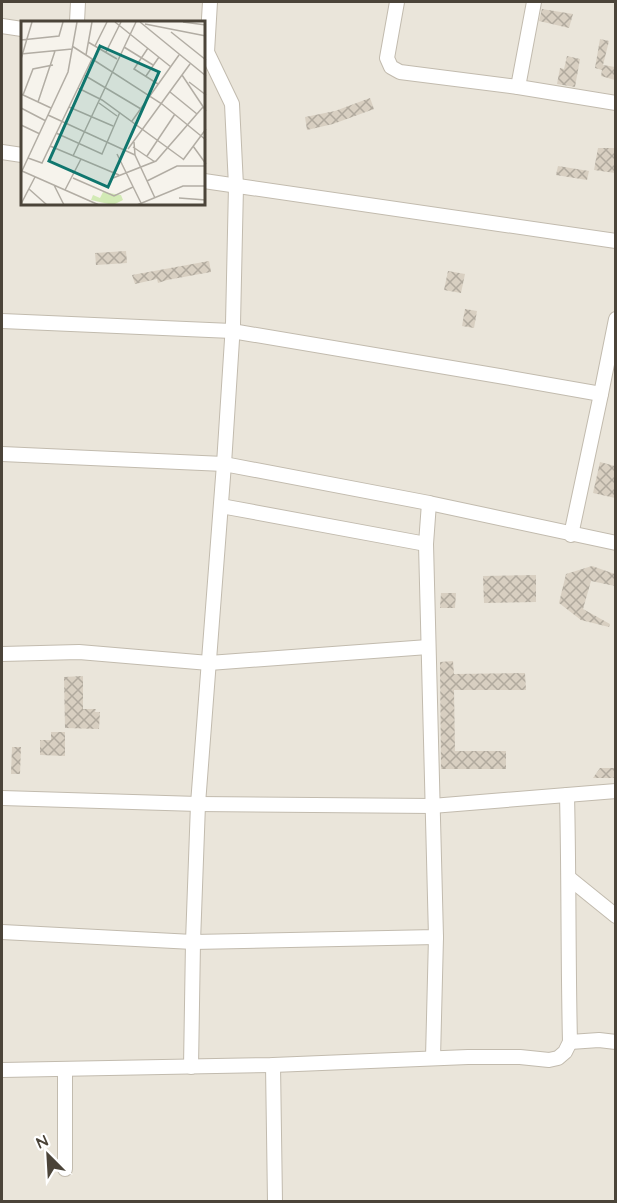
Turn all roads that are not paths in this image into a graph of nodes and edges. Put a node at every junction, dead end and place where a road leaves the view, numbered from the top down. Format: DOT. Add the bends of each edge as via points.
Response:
graph roads {
  1 [pos="78,2"];
  2 [pos="210,2"];
  3 [pos="397,2"];
  4 [pos="534,2"];
  5 [pos="77,21"];
  6 [pos="2,26"];
  7 [pos="21,29"];
  8 [pos="206,52"];
  9 [pos="518,87"];
  10 [pos="615,103"];
  11 [pos="2,152"];
  12 [pos="21,155"];
  13 [pos="206,181"];
  14 [pos="236,186"];
  15 [pos="615,241"];
  16 [pos="615,319"];
  17 [pos="2,321"];
  18 [pos="232,331"];
  19 [pos="601,394"];
  20 [pos="2,454"];
  21 [pos="224,464"];
  22 [pos="429,503"];
  23 [pos="221,506"];
  24 [pos="571,535"];
  25 [pos="615,543"];
  26 [pos="426,544"];
  27 [pos="428,647"];
  28 [pos="2,654"];
  29 [pos="209,663"];
  30 [pos="615,791"];
  31 [pos="567,795"];
  32 [pos="2,798"];
  33 [pos="198,804"];
  34 [pos="432,806"];
  35 [pos="569,878"];
  36 [pos="615,916"];
  37 [pos="2,932"];
  38 [pos="436,937"];
  39 [pos="193,942"];
  40 [pos="570,1042"];
  41 [pos="615,1042"];
  42 [pos="433,1058"];
  43 [pos="273,1065"];
  44 [pos="191,1067"];
  45 [pos="65,1069"];
  46 [pos="2,1070"];
  47 [pos="65,1169"];
  48 [pos="275,1202"];
  1 -- 5 [label="street"];
  2 -- 8 [label="street"];
  3 -- 9 [label="street" via="387,58 392,67 400,72"];
  4 -- 9 [label="street"];
  6 -- 7 [label="street"];
  8 -- 14 [label="street" via="232,104"];
  9 -- 10 [label="street"];
  11 -- 12 [label="street"];
  13 -- 14 [label="street"];
  14 -- 15 [label="street"];
  14 -- 18 [label="street"];
  16 -- 19 [label="street"];
  17 -- 18 [label="street"];
  18 -- 19 [label="street"];
  18 -- 21 [label="street"];
  19 -- 24 [label="street"];
  20 -- 21 [label="street"];
  21 -- 22 [label="street"];
  21 -- 23 [label="street"];
  22 -- 24 [label="street"];
  22 -- 26 [label="street"];
  23 -- 26 [label="street"];
  23 -- 29 [label="street"];
  24 -- 25 [label="street"];
  26 -- 27 [label="street"];
  27 -- 29 [label="street"];
  27 -- 34 [label="street"];
  28 -- 29 [label="street" via="79,652"];
  29 -- 33 [label="street"];
  30 -- 31 [label="street"];
  31 -- 34 [label="street"];
  31 -- 35 [label="street"];
  32 -- 33 [label="street"];
  33 -- 34 [label="street"];
  33 -- 39 [label="street"];
  34 -- 38 [label="street"];
  35 -- 36 [label="street"];
  35 -- 40 [label="street"];
  37 -- 39 [label="street"];
  38 -- 39 [label="street"];
  38 -- 42 [label="street"];
  39 -- 44 [label="street"];
  40 -- 41 [label="street"];
  40 -- 42 [label="street" via="566,1052 549,1060"];
  42 -- 43 [label="street"];
  43 -- 44 [label="street"];
  43 -- 48 [label="street"];
  44 -- 45 [label="street"];
  45 -- 46 [label="street"];
  45 -- 47 [label="street"];
}
